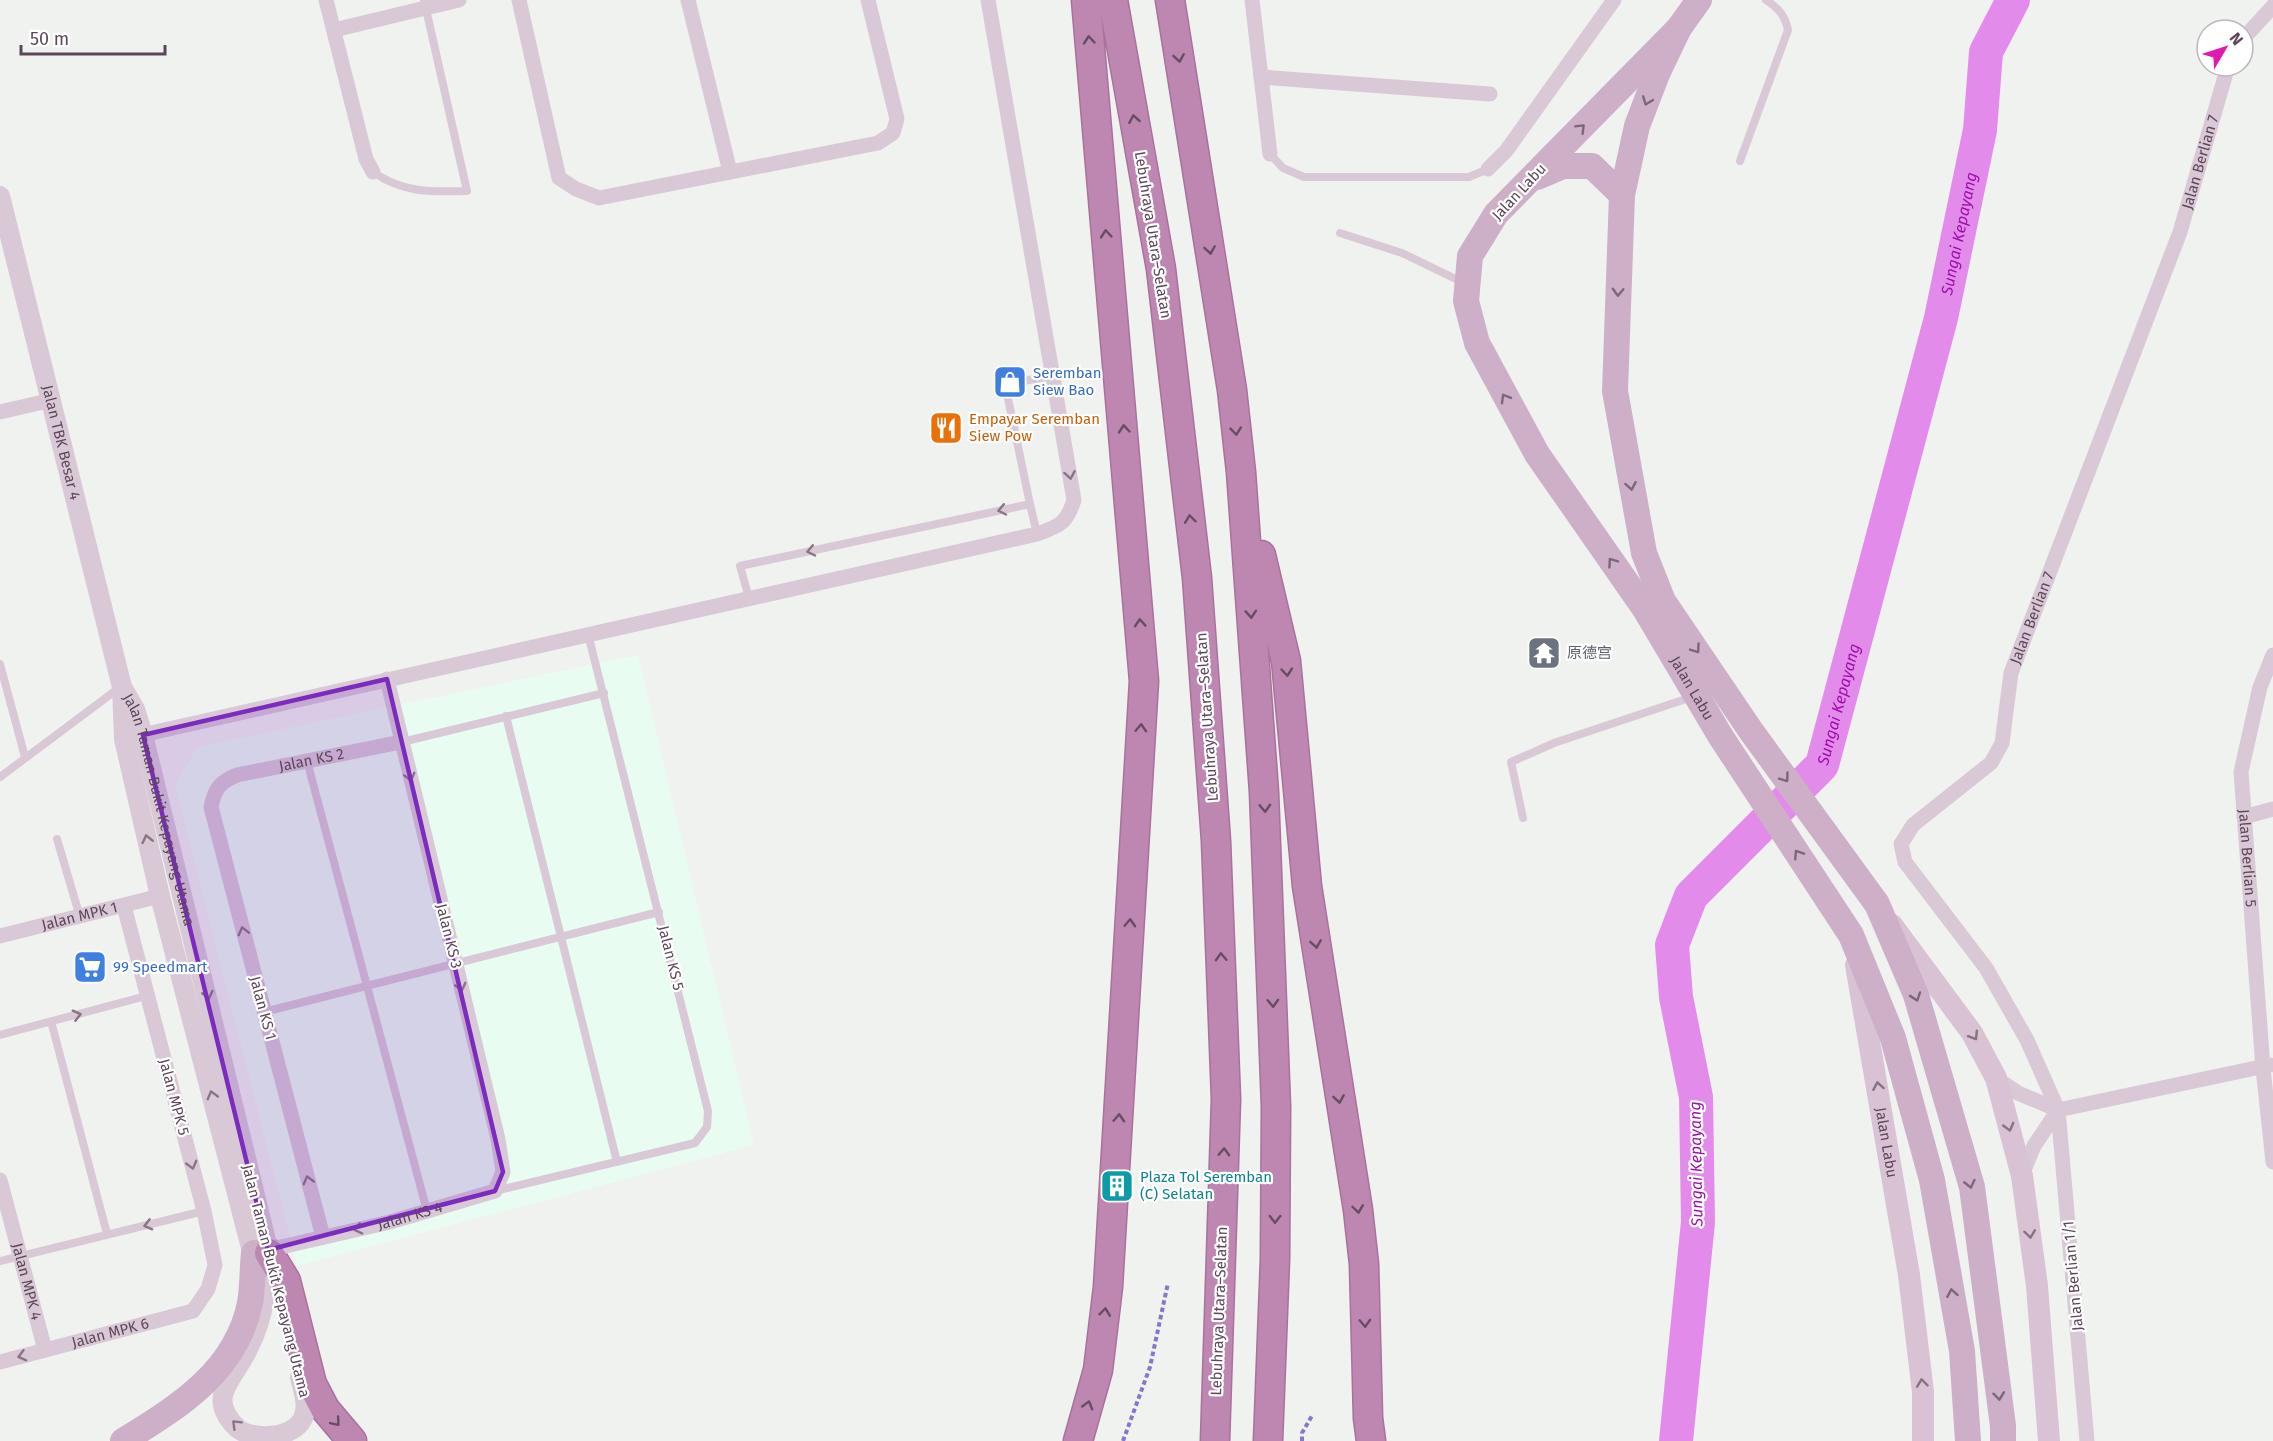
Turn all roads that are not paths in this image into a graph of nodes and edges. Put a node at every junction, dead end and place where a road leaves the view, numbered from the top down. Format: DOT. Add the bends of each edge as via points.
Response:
graph roads {
  1 [pos="326,0"];
  2 [pos="459,0"];
  3 [pos="519,0"];
  4 [pos="688,0"];
  5 [pos="868,0"];
  6 [pos="988,0"];
  7 [pos="1086,0"];
  8 [pos="1113,0"];
  9 [pos="1170,0"];
  10 [pos="1252,0"];
  11 [pos="1609,0"];
  12 [pos="1614,0"];
  13 [pos="1698,0"];
  14 [pos="1766,0"];
  15 [pos="425,4"];
  16 [pos="2273,6"];
  17 [pos="2255,26"];
  18 [pos="1679,28"];
  19 [pos="334,30"];
  20 [pos="1261,77"];
  21 [pos="2225,78"];
  22 [pos="1490,94"];
  23 [pos="1270,154"];
  24 [pos="1740,161"];
  25 [pos="1488,169"];
  26 [pos="373,172"];
  27 [pos="730,172"];
  28 [pos="1529,181"];
  29 [pos="1622,195"];
  30 [pos="0,196"];
  31 [pos="1341,233"];
  32 [pos="1468,284"];
  33 [pos="1053,376"];
  34 [pos="52,400"];
  35 [pos="0,412"];
  36 [pos="1241,472"];
  37 [pos="1030,504"];
  38 [pos="1037,534"];
  39 [pos="749,598"];
  40 [pos="588,634"];
  41 [pos="2273,655"];
  42 [pos="0,664"];
  43 [pos="387,679"];
  44 [pos="122,687"];
  45 [pos="604,693"];
  46 [pos="1697,696"];
  47 [pos="506,716"];
  48 [pos="133,737"];
  49 [pos="401,742"];
  50 [pos="25,757"];
  51 [pos="308,761"];
  52 [pos="0,777"];
  53 [pos="221,781"];
  54 [pos="2273,809"];
  55 [pos="2244,817"];
  56 [pos="1523,818"];
  57 [pos="57,839"];
  58 [pos="160,896"];
  59 [pos="1877,904"];
  60 [pos="124,906"];
  61 [pos="659,912"];
  62 [pos="80,917"];
  63 [pos="1851,935"];
  64 [pos="0,936"];
  65 [pos="561,937"];
  66 [pos="455,964"];
  67 [pos="367,986"];
  68 [pos="146,996"];
  69 [pos="264,1012"];
  70 [pos="51,1022"];
  71 [pos="0,1035"];
  72 [pos="2268,1066"];
  73 [pos="1996,1078"];
  74 [pos="2058,1110"];
  75 [pos="617,1162"];
  76 [pos="2273,1162"];
  77 [pos="2022,1176"];
  78 [pos="0,1180"];
  79 [pos="495,1191"];
  80 [pos="204,1211"];
  81 [pos="427,1211"];
  82 [pos="107,1234"];
  83 [pos="323,1237"];
  84 [pos="264,1252"];
  85 [pos="20,1256"];
  86 [pos="0,1261"];
  87 [pos="208,1288"];
  88 [pos="45,1350"];
  89 [pos="0,1362"];
  90 [pos="123,1441"];
  91 [pos="352,1441"];
  92 [pos="1078,1441"];
  93 [pos="1215,1441"];
  94 [pos="1268,1441"];
  95 [pos="1371,1441"];
  96 [pos="1923,1441"];
  97 [pos="1968,1441"];
  98 [pos="2003,1441"];
  99 [pos="2049,1441"];
  100 [pos="2087,1441"];
  1 -- 19 [label="street"];
  2 -- 15 [label="street"];
  3 -- 27 [label="street" via="559,178 598,198"];
  4 -- 27 [label="street"];
  5 -- 27 [label="street" via="897,119 893,133 878,143"];
  6 -- 33 [label="street"];
  92 -- 7 [label="highway, one-way" via="1098,1370 1108,1287 1144,681"];
  93 -- 8 [label="highway, Lebuhraya Utara–Selatan, one-way" via="1226,1099 1216,830 1197,578 1161,269"];
  9 -- 36 [label="highway, one-way" via="1232,390"];
  10 -- 20 [label="street"];
  11 -- 12 [label="lane"];
  12 -- 25 [label="street" via="1506,150"];
  13 -- 18 [label="main road, Jalan Labu"];
  14 -- 24 [label="lane" via="1786,19 1788,30"];
  15 -- 19 [label="street"];
  15 -- 26 [label="lane" via="467,191 416,192 388,183"];
  16 -- 17 [label="street"];
  28 -- 18 [label="main road, Jalan Labu, one-way"];
  18 -- 29 [label="main road, Jalan Labu, one-way" via="1637,126"];
  19 -- 26 [label="street" via="366,159"];
  20 -- 22 [label="street"];
  20 -- 23 [label="street"];
  21 -- 74 [label="street, Jalan Berlian 7" via="2180,232 2011,673 2002,743 1991,763 1912,825 1901,844 1905,862 1986,968 2027,1040"];
  23 -- 25 [label="lane" via="1282,168 1305,177 1469,177"];
  28 -- 29 [label="main road" via="1563,166 1592,166"];
  28 -- 32 [label="main road, Jalan Labu" via="1496,214 1470,256"];
  29 -- 59 [label="main road, Jalan Labu, one-way" via="1615,390 1644,553 1663,601 1751,731"];
  30 -- 34 [label="street, Jalan TBK Besar 4"];
  31 -- 32 [label="lane" via="1402,253"];
  46 -- 32 [label="main road, Jalan Labu, one-way" via="1645,609 1537,454 1497,383 1477,343 1466,301"];
  33 -- 37 [label="lane" via="1005,384"];
  33 -- 38 [label="street, one-way" via="1074,500 1068,518"];
  34 -- 35 [label="street"];
  34 -- 44 [label="street, Jalan TBK Besar 4"];
  36 -- 94 [label="highway, one-way" via="1264,792 1276,1107"];
  36 -- 95 [label="highway, one-way" via="1286,661 1307,886 1364,1264"];
  37 -- 38 [label="lane"];
  37 -- 39 [label="lane, one-way" via="740,566"];
  38 -- 39 [label="street"];
  39 -- 40 [label="street"];
  40 -- 43 [label="street"];
  40 -- 45 [label="lane, Jalan KS 5"];
  41 -- 55 [label="street, Jalan Berlian 5" via="2260,687 2241,772"];
  42 -- 50 [label="lane"];
  43 -- 48 [label="street"];
  43 -- 49 [label="street, Jalan KS 3"];
  44 -- 48 [label="street, Jalan Taman Bukit Kepayang Utama" via="135,709"];
  44 -- 50 [label="lane"];
  45 -- 47 [label="lane"];
  45 -- 61 [label="lane, Jalan KS 5"];
  46 -- 56 [label="lane" via="1554,743 1511,762"];
  63 -- 46 [label="main road, Jalan Labu, one-way"];
  47 -- 49 [label="lane"];
  47 -- 65 [label="lane"];
  58 -- 48 [label="street, Jalan Taman Bukit Kepayang Utama, one-way"];
  48 -- 84 [label="street, Jalan Taman Bukit Kepayang Utama, one-way"];
  49 -- 51 [label="street, Jalan KS 2"];
  49 -- 66 [label="street, Jalan KS 3, one-way"];
  50 -- 52 [label="lane"];
  51 -- 53 [label="street, Jalan KS 2"];
  51 -- 67 [label="lane"];
  69 -- 53 [label="street, Jalan KS 1, one-way" via="211,807"];
  54 -- 55 [label="street"];
  55 -- 72 [label="street, Jalan Berlian 5"];
  57 -- 62 [label="lane"];
  58 -- 60 [label="street, Jalan MPK 1"];
  84 -- 58 [label="street, Jalan Taman Bukit Kepayang Utama, one-way"];
  59 -- 73 [label="main road, Jalan Labu, one-way" via="1972,1033"];
  59 -- 98 [label="main road, one-way" via="1916,995 1972,1187"];
  60 -- 62 [label="street, Jalan MPK 1"];
  60 -- 68 [label="street, Jalan MPK 5"];
  61 -- 65 [label="lane"];
  61 -- 75 [label="lane, Jalan KS 5" via="708,1111 707,1127 695,1143"];
  62 -- 64 [label="street, Jalan MPK 1"];
  96 -- 63 [label="main road, Jalan Labu, one-way" via="1923,1392 1909,1275"];
  97 -- 63 [label="main road, one-way" via="1962,1351 1932,1180 1893,1038"];
  65 -- 66 [label="lane"];
  65 -- 75 [label="lane"];
  66 -- 67 [label="lane"];
  66 -- 79 [label="street, Jalan KS 3, one-way" via="498,1139 503,1172"];
  67 -- 69 [label="lane"];
  67 -- 81 [label="lane"];
  70 -- 68 [label="lane, one-way"];
  68 -- 80 [label="street, Jalan MPK 5, one-way"];
  83 -- 69 [label="street, Jalan KS 1, one-way"];
  70 -- 71 [label="lane"];
  70 -- 82 [label="lane"];
  72 -- 74 [label="street"];
  72 -- 76 [label="street, Jalan Berlian 5"];
  73 -- 74 [label="street" via="2018,1093"];
  73 -- 77 [label="main road, Jalan Labu, one-way"];
  74 -- 77 [label="street" via="2034,1146"];
  74 -- 100 [label="street, Jalan Berlian 1/1"];
  75 -- 79 [label="lane, Jalan KS 5"];
  77 -- 99 [label="main road, Jalan Labu, one-way" via="2037,1286"];
  78 -- 85 [label="street, Jalan MPK 4"];
  79 -- 81 [label="street, Jalan KS 4"];
  80 -- 82 [label="lane, one-way"];
  80 -- 87 [label="street, Jalan MPK 5" via="216,1265"];
  81 -- 83 [label="street, Jalan KS 4, one-way"];
  82 -- 85 [label="lane"];
  83 -- 84 [label="street, Jalan KS 4"];
  84 -- 84 [label="street, Jalan Taman Bukit Kepayang Utama, one-way" via="306,1402 303,1419 294,1429 270,1437 238,1430 224,1411 223,1395 225,1383 246,1353 262,1315"];
  84 -- 90 [label="main road" via="242,1329 211,1379 179,1406"];
  84 -- 91 [label="highway, one-way" via="285,1281 312,1384 325,1409"];
  85 -- 86 [label="lane"];
  85 -- 88 [label="street, Jalan MPK 4"];
  87 -- 88 [label="street, Jalan MPK 6" via="193,1311"];
  88 -- 89 [label="street, Jalan MPK 6, one-way"];
}
